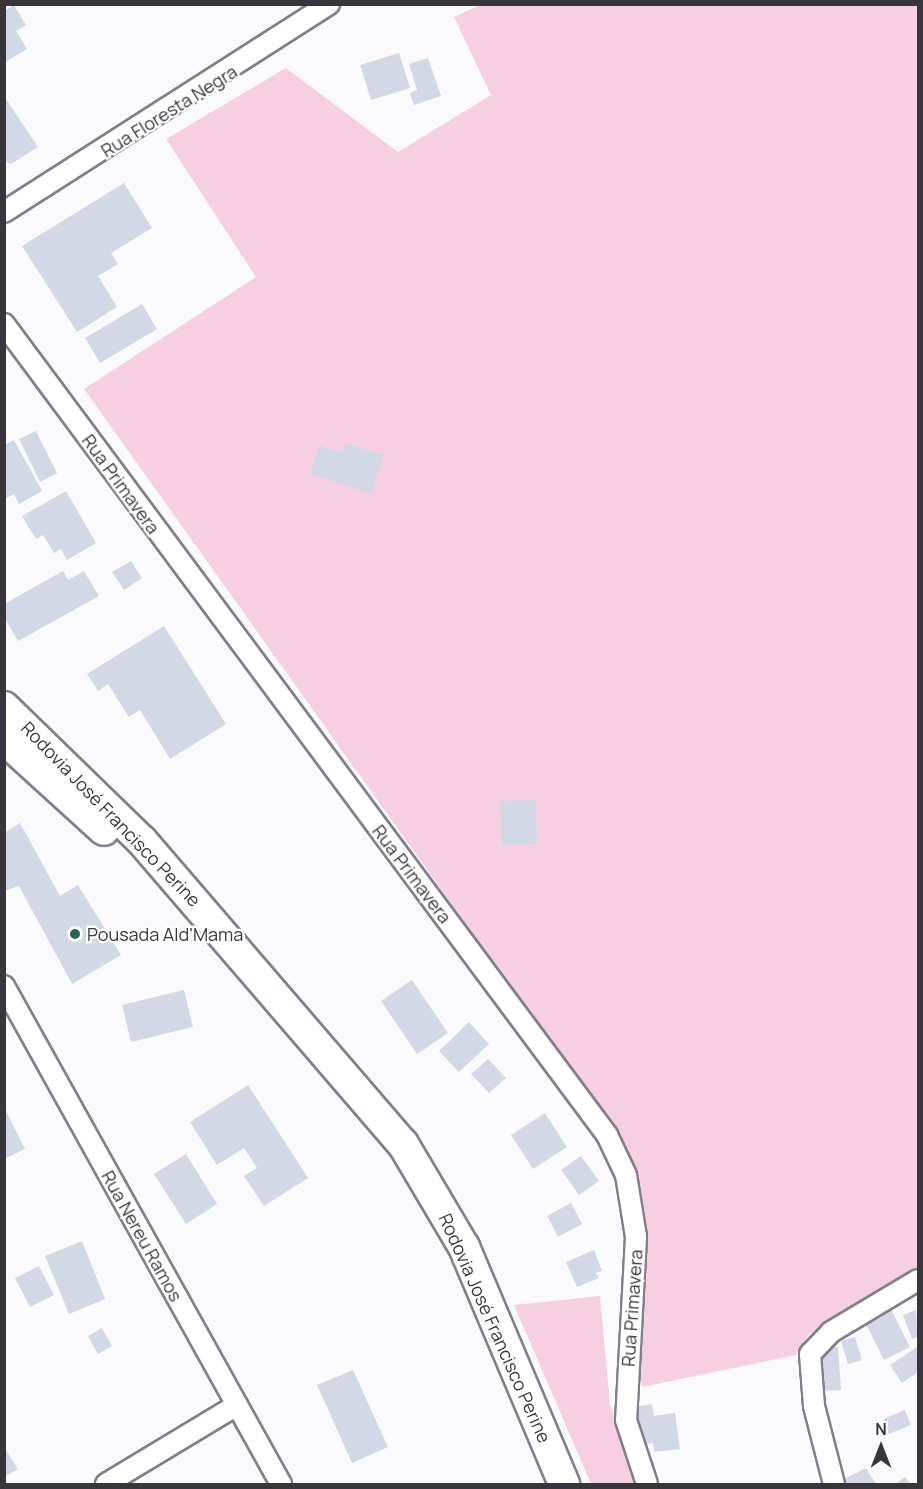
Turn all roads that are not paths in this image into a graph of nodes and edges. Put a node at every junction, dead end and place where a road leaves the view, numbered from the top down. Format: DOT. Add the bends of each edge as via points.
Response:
graph roads {
  1 [pos="329,4"];
  2 [pos="4,212"];
  3 [pos="4,324"];
  4 [pos="4,706"];
  5 [pos="4,739"];
  6 [pos="4,986"];
  7 [pos="310,1033"];
  8 [pos="918,1280"];
  9 [pos="237,1405"];
  10 [pos="106,1485"];
  11 [pos="281,1485"];
  12 [pos="564,1485"];
  13 [pos="647,1485"];
  14 [pos="834,1485"];
  1 -- 2 [label="street, Rua Floresta Negra"];
  3 -- 13 [label="street, Rua Primavera" via="607,1135 626,1175 636,1237 626,1420"];
  4 -- 7 [label="main road, Rodovia José Francisco Perine" via="142,841"];
  5 -- 7 [label="main road, Rodovia José Francisco Perine"];
  6 -- 9 [label="street, Rua Nereu Ramos"];
  7 -- 12 [label="main road, Rodovia José Francisco Perine" via="378,1109 438,1199"];
  8 -- 14 [label="street" via="831,1332 810,1354 814,1406"];
  9 -- 10 [label="street"];
  9 -- 11 [label="street, Rua Nereu Ramos"];
}
